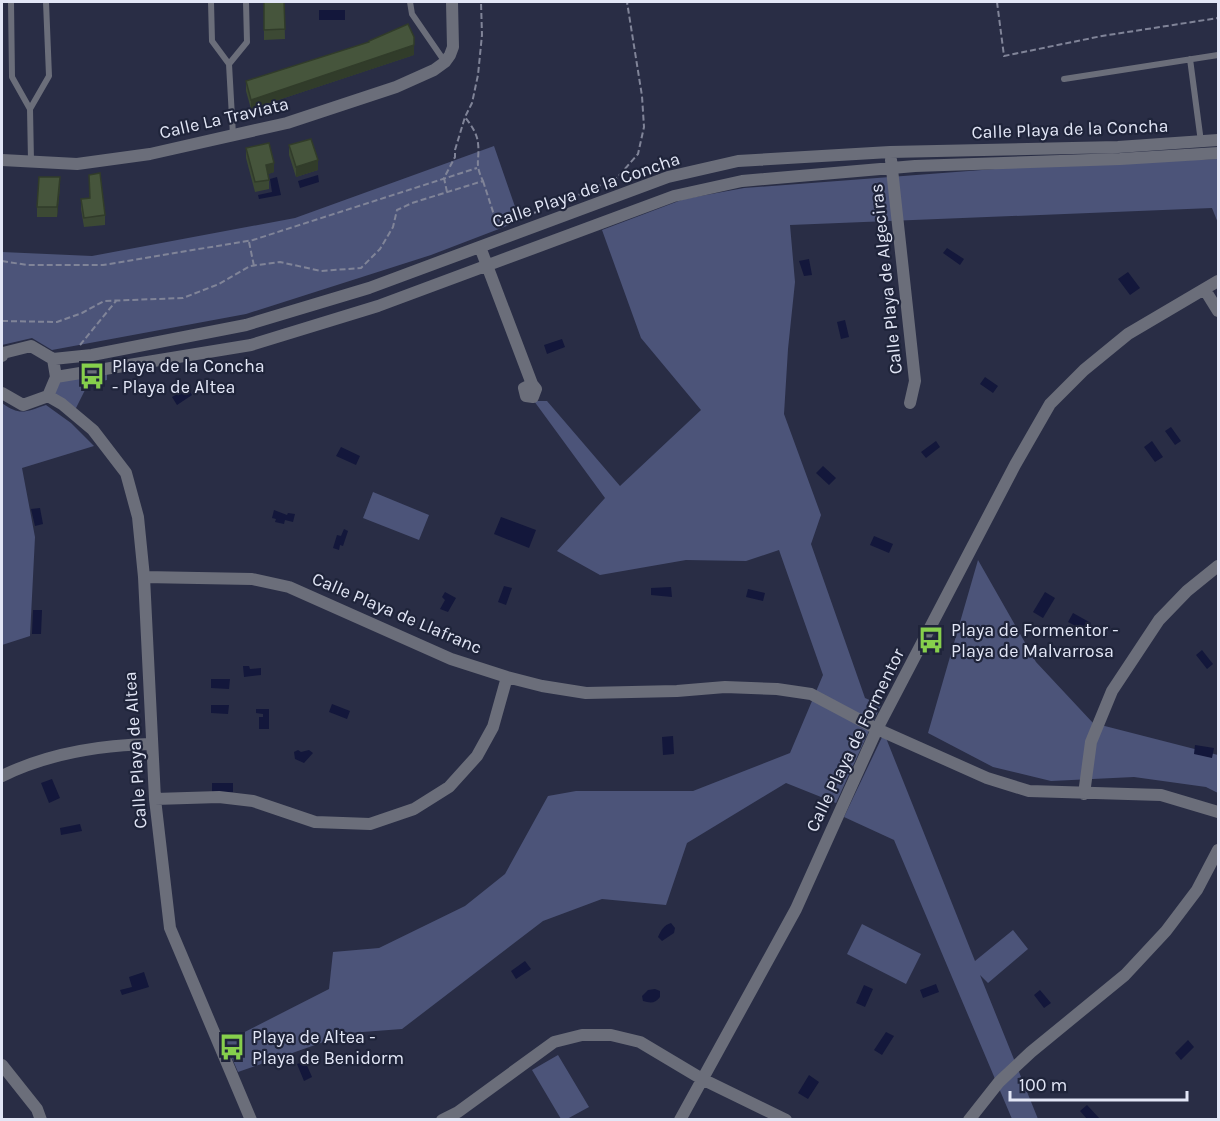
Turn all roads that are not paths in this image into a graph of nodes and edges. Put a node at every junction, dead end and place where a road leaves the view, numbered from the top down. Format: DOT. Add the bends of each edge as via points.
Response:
graph roads {
  1 [pos="11,2"];
  2 [pos="46,2"];
  3 [pos="211,2"];
  4 [pos="246,2"];
  5 [pos="410,2"];
  6 [pos="452,2"];
  7 [pos="1218,55"];
  8 [pos="1190,59"];
  9 [pos="445,62"];
  10 [pos="229,64"];
  11 [pos="1064,79"];
  12 [pos="30,109"];
  13 [pos="233,135"];
  14 [pos="1218,140"];
  15 [pos="1201,148"];
  16 [pos="890,152"];
  17 [pos="1218,153"];
  18 [pos="2,160"];
  19 [pos="31,162"];
  20 [pos="892,168"];
  21 [pos="480,247"];
  22 [pos="488,265"];
  23 [pos="1218,280"];
  24 [pos="1205,290"];
  25 [pos="1218,311"];
  26 [pos="2,354"];
  27 [pos="53,359"];
  28 [pos="56,376"];
  29 [pos="532,384"];
  30 [pos="2,393"];
  31 [pos="48,396"];
  32 [pos="910,403"];
  33 [pos="1218,566"];
  34 [pos="144,577"];
  35 [pos="507,677"];
  36 [pos="877,729"];
  37 [pos="151,744"];
  38 [pos="2,776"];
  39 [pos="1084,794"];
  40 [pos="154,799"];
  41 [pos="1218,812"];
  42 [pos="1218,850"];
  43 [pos="2,1065"];
  44 [pos="702,1079"];
  45 [pos="42,1119"];
  46 [pos="251,1119"];
  47 [pos="442,1119"];
  48 [pos="680,1119"];
  49 [pos="786,1119"];
  50 [pos="969,1119"];
  1 -- 12 [label="lane" via="12,77"];
  2 -- 12 [label="lane" via="49,76"];
  3 -- 10 [label="lane" via="212,41"];
  4 -- 10 [label="lane" via="247,42"];
  5 -- 9 [label="lane" via="412,14"];
  6 -- 9 [label="street" via="453,47"];
  7 -- 8 [label="lane"];
  8 -- 11 [label="lane"];
  8 -- 15 [label="lane"];
  9 -- 13 [label="street, Calle La Traviata" via="396,87 286,123"];
  10 -- 13 [label="lane"];
  12 -- 19 [label="lane"];
  13 -- 19 [label="street, Calle La Traviata" via="150,154 77,164"];
  14 -- 15 [label="street, Calle Playa de la Concha"];
  15 -- 16 [label="street, Calle Playa de la Concha"];
  15 -- 17 [label="street, Calle Playa de la Concha"];
  15 -- 20 [label="street, Calle Playa de la Concha"];
  16 -- 20 [label="street, Calle Playa de Algeciras"];
  16 -- 21 [label="street, Calle Playa de la Concha" via="738,160 668,177"];
  18 -- 19 [label="street, Calle La Traviata"];
  20 -- 22 [label="street, Calle Playa de la Concha" via="742,181 674,196"];
  20 -- 32 [label="street, Calle Playa de Algeciras" via="915,381"];
  21 -- 22 [label="street"];
  21 -- 27 [label="street, Calle Playa de la Concha" via="369,288 246,325"];
  22 -- 28 [label="street, Calle Playa de la Concha" via="378,306 251,345"];
  22 -- 29 [label="street"];
  23 -- 24 [label="street, Calle Playa de Formentor"];
  24 -- 25 [label="street"];
  24 -- 36 [label="street, Calle Playa de Formentor" via="1128,334 1050,404"];
  26 -- 27 [label="street" via="31,346"];
  27 -- 28 [label="street"];
  28 -- 31 [label="street"];
  30 -- 31 [label="street" via="23,405"];
  31 -- 34 [label="street, Calle Playa de Altea" via="93,430 126,473 138,517"];
  33 -- 39 [label="street" via="1159,620 1112,691 1091,742"];
  34 -- 35 [label="street, Calle Playa de Llafranc" via="252,579 289,587 429,650"];
  34 -- 37 [label="street, Calle Playa de Altea"];
  35 -- 36 [label="street, Calle Playa de Llafranc" via="586,693 725,687 777,689 811,694"];
  35 -- 40 [label="street" via="493,727 477,756 449,787 414,809 370,824 315,822 253,801 219,797"];
  36 -- 39 [label="street, Calle Playa de Llafranc" via="987,778 1029,791"];
  36 -- 44 [label="street, Calle Playa de Formentor" via="796,909"];
  37 -- 38 [label="street" via="39,760"];
  37 -- 40 [label="street, Calle Playa de Altea"];
  39 -- 41 [label="street, Calle Playa de Llafranc" via="1161,795"];
  40 -- 46 [label="street, Calle Playa de Altea" via="170,928"];
  42 -- 50 [label="street" via="1197,890 1125,975 1007,1074"];
  43 -- 45 [label="street"];
  44 -- 47 [label="street" via="640,1042 611,1035 582,1035 554,1042"];
  44 -- 48 [label="street, Calle Playa de Formentor"];
  44 -- 49 [label="street"];
}
